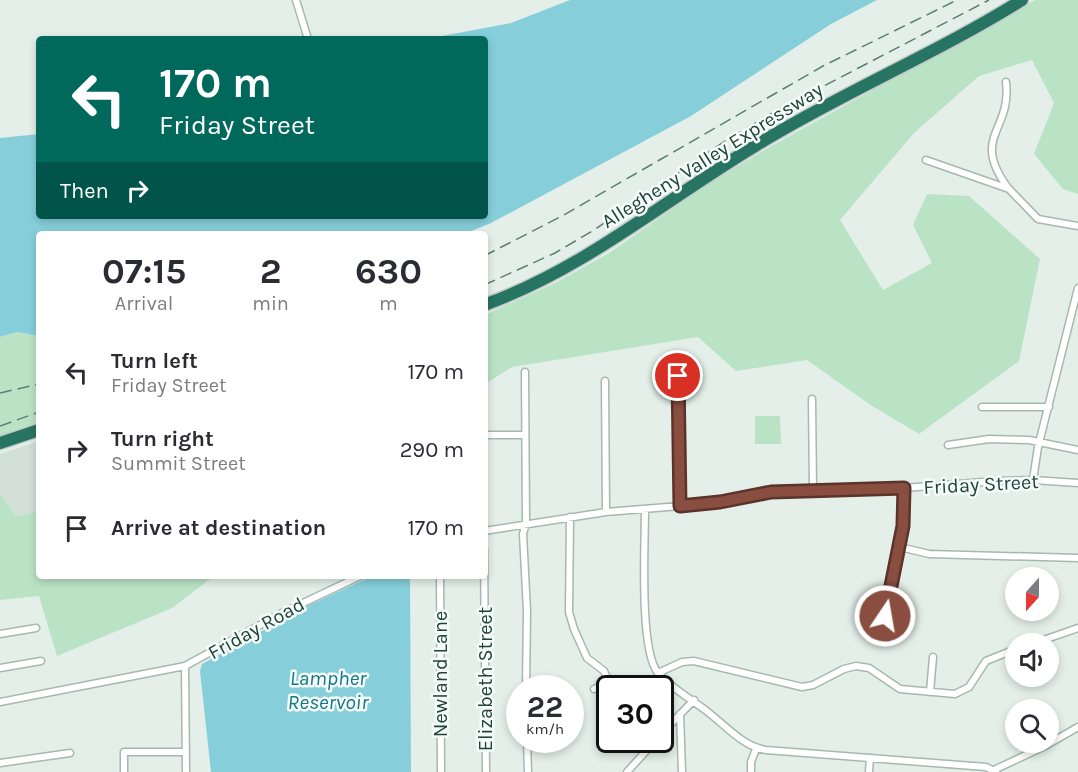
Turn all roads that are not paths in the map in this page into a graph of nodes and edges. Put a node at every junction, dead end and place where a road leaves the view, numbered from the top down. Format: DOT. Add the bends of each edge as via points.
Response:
graph roads {
  1 [pos="296,0"];
  2 [pos="1017,1"];
  3 [pos="307,36"];
  4 [pos="1006,82"];
  5 [pos="926,160"];
  6 [pos="1009,189"];
  7 [pos="1078,226"];
  8 [pos="1078,288"];
  9 [pos="488,295"];
  10 [pos="488,303"];
  11 [pos="525,372"];
  12 [pos="678,376"];
  13 [pos="605,381"];
  14 [pos="812,399"];
  15 [pos="982,407"];
  16 [pos="1049,407"];
  17 [pos="36,431"];
  18 [pos="488,435"];
  19 [pos="525,435"];
  20 [pos="36,437"];
  21 [pos="1040,441"];
  22 [pos="0,443"];
  23 [pos="948,445"];
  24 [pos="0,449"];
  25 [pos="1078,450"];
  26 [pos="1033,480"];
  27 [pos="1078,483"];
  28 [pos="904,488"];
  29 [pos="813,491"];
  30 [pos="680,506"];
  31 [pos="645,509"];
  32 [pos="606,512"];
  33 [pos="570,517"];
  34 [pos="526,524"];
  35 [pos="488,530"];
  36 [pos="900,547"];
  37 [pos="1078,558"];
  38 [pos="354,579"];
  39 [pos="440,579"];
  40 [pos="484,579"];
  41 [pos="885,616"];
  42 [pos="36,628"];
  43 [pos="1078,628"];
  44 [pos="0,634"];
  45 [pos="1059,635"];
  46 [pos="1005,654"];
  47 [pos="933,657"];
  48 [pos="41,661"];
  49 [pos="185,666"];
  50 [pos="0,668"];
  51 [pos="658,673"];
  52 [pos="526,675"];
  53 [pos="594,689"];
  54 [pos="930,692"];
  55 [pos="694,700"];
  56 [pos="0,702"];
  57 [pos="680,714"];
  58 [pos="674,720"];
  59 [pos="1076,728"];
  60 [pos="756,749"];
  61 [pos="186,752"];
  62 [pos="70,753"];
  63 [pos="527,753"];
  64 [pos="644,753"];
  65 [pos="870,758"];
  66 [pos="0,764"];
  67 [pos="995,771"];
  68 [pos="124,772"];
  69 [pos="186,772"];
  70 [pos="441,772"];
  71 [pos="486,772"];
  72 [pos="528,772"];
  73 [pos="627,772"];
  74 [pos="682,772"];
  75 [pos="751,772"];
  76 [pos="869,772"];
  1 -- 3 [label="street"];
  2 -- 9 [label="highway, Allegheny Valley Expressway" via="986,13 826,98 737,148 583,250"];
  2 -- 10 [label="highway, Allegheny Valley Expressway" via="777,132 574,263"];
  4 -- 6 [label="street" via="1005,113 991,148 993,163"];
  5 -- 6 [label="street"];
  6 -- 7 [label="street" via="1038,219"];
  8 -- 16 [label="street"];
  11 -- 19 [label="street"];
  12 -- 30 [label="street"];
  13 -- 32 [label="street"];
  14 -- 29 [label="street"];
  15 -- 16 [label="street"];
  16 -- 21 [label="street"];
  17 -- 22 [label="highway"];
  18 -- 19 [label="street"];
  19 -- 34 [label="street"];
  20 -- 24 [label="highway"];
  21 -- 23 [label="street" via="989,439"];
  21 -- 25 [label="street"];
  21 -- 26 [label="street"];
  26 -- 27 [label="street, Friday Street"];
  26 -- 28 [label="street, Friday Street"];
  28 -- 29 [label="street, Friday Street"];
  28 -- 36 [label="street"];
  29 -- 30 [label="street, Friday Street" via="758,494"];
  30 -- 31 [label="street, Friday Street"];
  31 -- 32 [label="street, Friday Street"];
  31 -- 51 [label="street" via="646,619 651,661"];
  32 -- 33 [label="street, Friday Street"];
  33 -- 34 [label="street, Friday Street"];
  33 -- 53 [label="street" via="569,612 587,658 604,671 608,680"];
  34 -- 35 [label="street"];
  34 -- 52 [label="street"];
  36 -- 37 [label="street" via="929,554"];
  36 -- 41 [label="street"];
  38 -- 49 [label="street, Friday Road"];
  39 -- 70 [label="street, Newland Lane"];
  40 -- 71 [label="street, Elizabeth Street"];
  42 -- 44 [label="street"];
  43 -- 45 [label="street"];
  46 -- 54 [label="street" via="986,661 961,692"];
  47 -- 54 [label="street"];
  48 -- 50 [label="street"];
  49 -- 56 [label="street, Friday Road"];
  49 -- 61 [label="street"];
  51 -- 54 [label="street" via="682,662 694,662 802,687 861,666 900,689"];
  51 -- 55 [label="street"];
  55 -- 57 [label="street"];
  55 -- 60 [label="street"];
  57 -- 58 [label="street"];
  57 -- 74 [label="street"];
  59 -- 67 [label="street"];
  60 -- 65 [label="street"];
  60 -- 75 [label="street"];
  61 -- 68 [label="street" via="124,752"];
  61 -- 69 [label="street"];
  62 -- 66 [label="street"];
  63 -- 72 [label="street"];
  64 -- 73 [label="street"];
  65 -- 67 [label="street" via="986,767"];
  65 -- 76 [label="street"];
}
